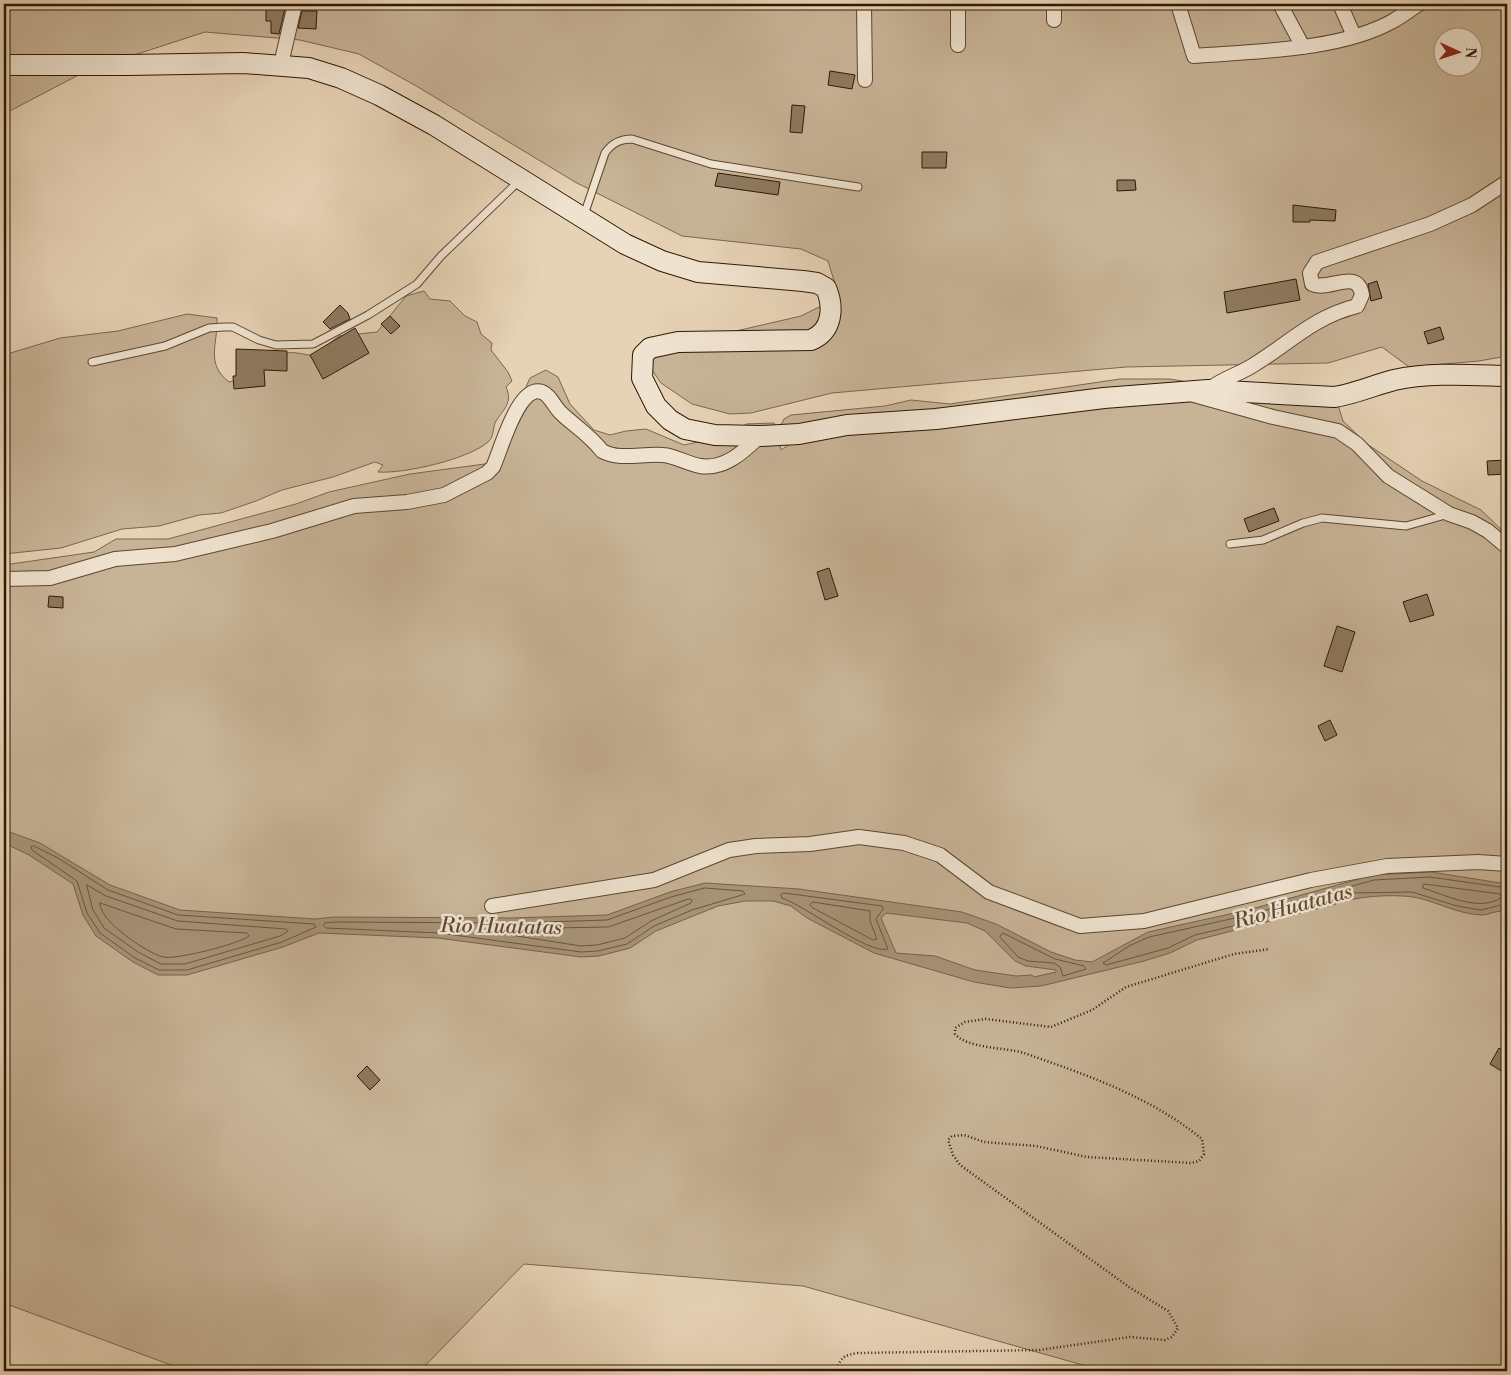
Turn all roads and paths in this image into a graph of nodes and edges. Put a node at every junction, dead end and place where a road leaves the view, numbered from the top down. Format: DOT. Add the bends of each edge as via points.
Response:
graph roads {
  1 [pos="295,4"];
  2 [pos="864,4"];
  3 [pos="958,4"];
  4 [pos="1054,4"];
  5 [pos="1178,4"];
  6 [pos="1280,4"];
  7 [pos="1340,4"];
  8 [pos="1419,4"];
  9 [pos="1054,20"];
  10 [pos="1354,36"];
  11 [pos="958,45"];
  12 [pos="1303,47"];
  13 [pos="4,64"];
  14 [pos="281,64"];
  15 [pos="865,80"];
  16 [pos="521,180"];
  17 [pos="1507,182"];
  18 [pos="858,187"];
  19 [pos="583,218"];
  20 [pos="92,362"];
  21 [pos="1507,376"];
  22 [pos="1208,390"];
  23 [pos="1186,392"];
  24 [pos="760,436"];
  25 [pos="1449,514"];
  26 [pos="1230,544"];
  27 [pos="1507,547"];
  28 [pos="4,579"];
  29 [pos="1507,864"];
  30 [pos="492,906"];
  31 [pos="1270,949"];
  32 [pos="840,1371"];
  1 -- 14 [label="street"];
  2 -- 15 [label="street"];
  3 -- 11 [label="street"];
  4 -- 9 [label="street"];
  5 -- 12 [label="street" via="1194,56"];
  6 -- 12 [label="street"];
  7 -- 10 [label="street"];
  8 -- 10 [label="street" via="1392,21"];
  10 -- 12 [label="street"];
  13 -- 14 [label="street"];
  14 -- 16 [label="street" via="333,75 379,95 471,146"];
  16 -- 19 [label="street"];
  16 -- 20 [label="lane" via="454,243 417,284 314,344 276,345 233,327 209,328 165,346"];
  17 -- 22 [label="street" via="1472,205 1430,224 1317,262 1310,273 1312,284 1325,287 1348,280 1355,282 1362,295 1357,306 1318,320 1251,367 1222,379"];
  18 -- 19 [label="lane" via="711,164 632,139 622,139 605,153"];
  19 -- 24 [label="street" via="625,244 662,261 698,272 803,281 826,288 831,301 826,329 811,340 678,342 650,348 643,355 642,378 646,390 670,420 685,429"];
  21 -- 22 [label="street" via="1403,379 1334,397"];
  22 -- 23 [label="street"];
  23 -- 24 [label="street"];
  23 -- 25 [label="street" via="1338,431 1357,444 1388,476"];
  24 -- 28 [label="street" via="736,458 714,465 701,466 664,455 610,455 558,410 546,395 532,392 521,400 493,467 444,494 407,502 354,506 272,532 174,554 115,559 50,578"];
  25 -- 26 [label="lane" via="1406,526 1322,518 1263,540"];
  25 -- 27 [label="street" via="1488,531"];
  29 -- 30 [label="street" via="1388,866 1312,880 1144,922 1080,926 989,892 940,855 904,842 858,838 729,850 654,880"];
  31 -- 32 [label="path" via="1234,954 1126,987 1092,1010 1051,1028 986,1019 965,1022 955,1028 955,1034 962,1040 1013,1050 1124,1090 1182,1123 1202,1139 1204,1154 1199,1161 1191,1163 1088,1158 1036,1146 984,1142 964,1135 952,1136 948,1140 960,1165 1129,1287 1168,1311 1178,1328 1172,1337 1165,1340 1105,1339 1040,1350 858,1353 840,1360 837,1369"];
}
